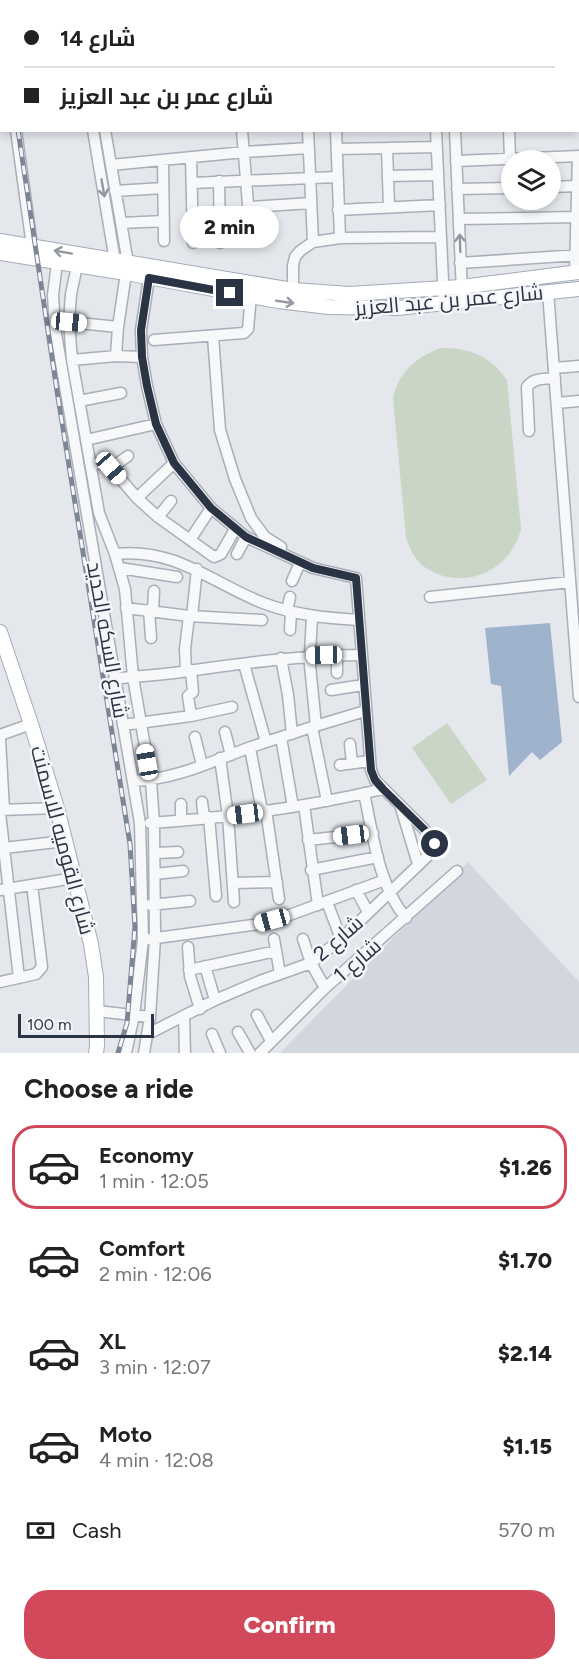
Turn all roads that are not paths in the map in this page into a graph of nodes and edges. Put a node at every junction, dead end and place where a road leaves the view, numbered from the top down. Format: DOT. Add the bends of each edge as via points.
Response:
graph roads {
  1 [pos="16,132"];
  2 [pos="93,132"];
  3 [pos="105,132"];
  4 [pos="242,132"];
  5 [pos="308,132"];
  6 [pos="336,132"];
  7 [pos="436,132"];
  8 [pos="455,132"];
  9 [pos="509,132"];
  10 [pos="437,147"];
  11 [pos="309,148"];
  12 [pos="387,148"];
  13 [pos="337,149"];
  14 [pos="510,150"];
  15 [pos="244,152"];
  16 [pos="579,156"];
  17 [pos="192,157"];
  18 [pos="561,157"];
  19 [pos="501,159"];
  20 [pos="163,160"];
  21 [pos="456,161"];
  22 [pos="111,165"];
  23 [pos="438,175"];
  24 [pos="388,176"];
  25 [pos="310,177"];
  26 [pos="337,177"];
  27 [pos="219,181"];
  28 [pos="246,181"];
  29 [pos="192,183"];
  30 [pos="578,186"];
  31 [pos="561,187"];
  32 [pos="163,188"];
  33 [pos="501,188"];
  34 [pos="458,189"];
  35 [pos="115,191"];
  36 [pos="311,203"];
  37 [pos="440,205"];
  38 [pos="249,207"];
  39 [pos="389,207"];
  40 [pos="338,210"];
  41 [pos="577,218"];
  42 [pos="459,219"];
  43 [pos="164,221"];
  44 [pos="121,223"];
  45 [pos="250,229"];
  46 [pos="441,237"];
  47 [pos="340,238"];
  48 [pos="0,241"];
  49 [pos="164,241"];
  50 [pos="313,242"];
  51 [pos="193,243"];
  52 [pos="220,243"];
  53 [pos="32,246"];
  54 [pos="16,250"];
  55 [pos="0,253"];
  56 [pos="578,255"];
  57 [pos="57,263"];
  58 [pos="460,263"];
  59 [pos="77,266"];
  60 [pos="123,266"];
  61 [pos="577,273"];
  62 [pos="149,278"];
  63 [pos="443,289"];
  64 [pos="579,289"];
  65 [pos="293,290"];
  66 [pos="548,292"];
  67 [pos="462,294"];
  68 [pos="250,297"];
  69 [pos="444,303"];
  70 [pos="69,322"];
  71 [pos="118,327"];
  72 [pos="213,336"];
  73 [pos="154,340"];
  74 [pos="116,356"];
  75 [pos="142,357"];
  76 [pos="72,360"];
  77 [pos="579,366"];
  78 [pos="555,373"];
  79 [pos="121,393"];
  80 [pos="79,401"];
  81 [pos="579,401"];
  82 [pos="557,403"];
  83 [pos="156,424"];
  84 [pos="529,431"];
  85 [pos="86,440"];
  86 [pos="128,456"];
  87 [pos="90,463"];
  88 [pos="174,463"];
  89 [pos="111,468"];
  90 [pos="137,498"];
  91 [pos="171,501"];
  92 [pos="211,508"];
  93 [pos="158,517"];
  94 [pos="235,530"];
  95 [pos="246,537"];
  96 [pos="190,540"];
  97 [pos="284,550"];
  98 [pos="116,554"];
  99 [pos="237,554"];
  100 [pos="300,562"];
  101 [pos="120,568"];
  102 [pos="197,570"];
  103 [pos="177,577"];
  104 [pos="292,580"];
  105 [pos="570,582"];
  106 [pos="154,591"];
  107 [pos="290,597"];
  108 [pos="430,597"];
  109 [pos="126,608"];
  110 [pos="151,611"];
  111 [pos="289,611"];
  112 [pos="190,616"];
  113 [pos="312,616"];
  114 [pos="262,620"];
  115 [pos="359,620"];
  116 [pos="290,630"];
  117 [pos="0,632"];
  118 [pos="151,638"];
  119 [pos="309,655"];
  120 [pos="337,655"];
  121 [pos="361,655"];
  122 [pos="281,658"];
  123 [pos="244,664"];
  124 [pos="189,671"];
  125 [pos="578,671"];
  126 [pos="337,674"];
  127 [pos="133,677"];
  128 [pos="114,679"];
  129 [pos="363,685"];
  130 [pos="331,690"];
  131 [pos="579,697"];
  132 [pos="232,707"];
  133 [pos="365,711"];
  134 [pos="190,716"];
  135 [pos="31,724"];
  136 [pos="141,724"];
  137 [pos="123,726"];
  138 [pos="314,726"];
  139 [pos="225,732"];
  140 [pos="286,735"];
  141 [pos="0,737"];
  142 [pos="195,737"];
  143 [pos="266,742"];
  144 [pos="350,744"];
  145 [pos="250,748"];
  146 [pos="231,755"];
  147 [pos="220,758"];
  148 [pos="369,761"];
  149 [pos="352,764"];
  150 [pos="202,765"];
  151 [pos="340,765"];
  152 [pos="151,780"];
  153 [pos="133,781"];
  154 [pos="383,789"];
  155 [pos="364,793"];
  156 [pos="327,801"];
  157 [pos="202,802"];
  158 [pos="181,804"];
  159 [pos="298,806"];
  160 [pos="57,808"];
  161 [pos="401,808"];
  162 [pos="2,811"];
  163 [pos="264,811"];
  164 [pos="228,816"];
  165 [pos="206,818"];
  166 [pos="181,821"];
  167 [pos="154,823"];
  168 [pos="141,824"];
  169 [pos="373,833"];
  170 [pos="308,840"];
  171 [pos="65,841"];
  172 [pos="178,852"];
  173 [pos="3,853"];
  174 [pos="156,853"];
  175 [pos="378,857"];
  176 [pos="418,864"];
  177 [pos="311,870"];
  178 [pos="183,871"];
  179 [pos="457,871"];
  180 [pos="155,874"];
  181 [pos="74,878"];
  182 [pos="385,880"];
  183 [pos="277,882"];
  184 [pos="233,883"];
  185 [pos="32,885"];
  186 [pos="4,889"];
  187 [pos="356,890"];
  188 [pos="389,893"];
  189 [pos="216,896"];
  190 [pos="279,899"];
  191 [pos="190,902"];
  192 [pos="234,902"];
  193 [pos="322,903"];
  194 [pos="149,905"];
  195 [pos="368,912"];
  196 [pos="406,918"];
  197 [pos="155,939"];
  198 [pos="274,939"];
  199 [pos="303,939"];
  200 [pos="341,939"];
  201 [pos="143,940"];
  202 [pos="188,947"];
  203 [pos="276,951"];
  204 [pos="311,963"];
  205 [pos="205,966"];
  206 [pos="189,970"];
  207 [pos="280,974"];
  208 [pos="19,978"];
  209 [pos="0,982"];
  210 [pos="325,988"];
  211 [pos="214,1000"];
  212 [pos="200,1009"];
  213 [pos="97,1011"];
  214 [pos="134,1015"];
  215 [pos="257,1015"];
  216 [pos="184,1016"];
  217 [pos="150,1017"];
  218 [pos="238,1032"];
  219 [pos="148,1034"];
  220 [pos="212,1034"];
  221 [pos="271,1041"];
  222 [pos="96,1053"];
  223 [pos="126,1053"];
  224 [pos="144,1053"];
  225 [pos="185,1053"];
  226 [pos="220,1053"];
  227 [pos="250,1053"];
  228 [pos="260,1053"];
  1 -- 53 [label="street"];
  2 -- 60 [label="street, one-way"];
  3 -- 22 [label="street"];
  4 -- 15 [label="street"];
  5 -- 11 [label="street"];
  6 -- 13 [label="street"];
  7 -- 10 [label="street"];
  8 -- 21 [label="street"];
  9 -- 14 [label="street"];
  10 -- 12 [label="street"];
  10 -- 23 [label="street"];
  11 -- 15 [label="street"];
  11 -- 25 [label="street"];
  12 -- 13 [label="street"];
  12 -- 24 [label="street"];
  13 -- 26 [label="street"];
  15 -- 17 [label="street"];
  15 -- 28 [label="street"];
  16 -- 18 [label="street"];
  16 -- 30 [label="street"];
  17 -- 20 [label="street"];
  17 -- 29 [label="street"];
  19 -- 21 [label="street"];
  20 -- 22 [label="street"];
  20 -- 32 [label="street"];
  21 -- 34 [label="street"];
  22 -- 35 [label="street"];
  23 -- 24 [label="street"];
  23 -- 37 [label="street"];
  24 -- 39 [label="street"];
  25 -- 26 [label="street"];
  25 -- 28 [label="street"];
  25 -- 36 [label="street"];
  26 -- 40 [label="street"];
  27 -- 28 [label="street"];
  27 -- 29 [label="street"];
  27 -- 52 [label="street"];
  28 -- 38 [label="street"];
  29 -- 51 [label="street"];
  30 -- 31 [label="street"];
  30 -- 41 [label="street"];
  32 -- 35 [label="street"];
  32 -- 43 [label="street"];
  33 -- 34 [label="street"];
  34 -- 42 [label="street"];
  35 -- 44 [label="street"];
  36 -- 38 [label="street"];
  36 -- 50 [label="street"];
  37 -- 39 [label="street"];
  37 -- 46 [label="street"];
  38 -- 45 [label="street"];
  39 -- 40 [label="street"];
  40 -- 47 [label="street"];
  41 -- 42 [label="street"];
  41 -- 56 [label="street"];
  58 -- 42 [label="street, one-way"];
  43 -- 44 [label="street"];
  43 -- 49 [label="street"];
  44 -- 60 [label="street"];
  46 -- 47 [label="street"];
  46 -- 63 [label="street"];
  47 -- 50 [label="street"];
  48 -- 54 [label="main road, شارع عمر بن عبد العزيز"];
  50 -- 65 [label="street" via="295,258"];
  53 -- 54 [label="main road, شارع عمر بن عبد العزيز"];
  60 -- 53 [label="main road, شارع عمر بن عبد العزيز, one-way"];
  54 -- 55 [label="main road, شارع عمر بن عبد العزيز"];
  54 -- 57 [label="main road, شارع عمر بن عبد العزيز"];
  56 -- 58 [label="street"];
  56 -- 61 [label="street"];
  57 -- 59 [label="main road, شارع عمر بن عبد العزيز"];
  57 -- 128 [label="street, شارع السكه الحديد" via="53,295 55,328"];
  58 -- 67 [label="street"];
  59 -- 60 [label="main road, شارع عمر بن عبد العزيز"];
  59 -- 70 [label="street, شارع السكه الحديد"];
  60 -- 62 [label="main road, شارع عمر بن عبد العزيز"];
  60 -- 65 [label="main road, شارع عمر بن عبد العزيز"];
  60 -- 71 [label="street"];
  61 -- 67 [label="main road, شارع عمر بن عبد العزيز"];
  62 -- 68 [label="main road, شارع عمر بن عبد العزيز"];
  62 -- 75 [label="street" via="141,330"];
  63 -- 65 [label="main road, شارع عمر بن عبد العزيز" via="349,294"];
  63 -- 67 [label="main road, شارع عمر بن عبد العزيز"];
  63 -- 69 [label="street"];
  64 -- 66 [label="main road, شارع عمر بن عبد العزيز"];
  66 -- 67 [label="main road, شارع عمر بن عبد العزيز"];
  66 -- 78 [label="street"];
  67 -- 69 [label="main road, شارع عمر بن عبد العزيز"];
  68 -- 69 [label="main road, شارع عمر بن عبد العزيز, one-way" via="364,309"];
  68 -- 72 [label="street" via="248,329 241,334"];
  70 -- 71 [label="street"];
  70 -- 76 [label="street, شارع السكه الحديد"];
  71 -- 74 [label="street"];
  72 -- 73 [label="street"];
  72 -- 97 [label="street" via="220,430 235,479 251,518 265,537"];
  74 -- 75 [label="street"];
  74 -- 76 [label="street"];
  75 -- 83 [label="street"];
  76 -- 80 [label="street, شارع السكه الحديد"];
  77 -- 78 [label="street"];
  78 -- 82 [label="street"];
  78 -- 84 [label="street" via="526,387"];
  79 -- 80 [label="street"];
  80 -- 85 [label="street, شارع السكه الحديد"];
  81 -- 82 [label="street"];
  82 -- 105 [label="street"];
  83 -- 85 [label="street"];
  83 -- 88 [label="street"];
  85 -- 87 [label="street, شارع السكه الحديد"];
  86 -- 89 [label="street"];
  87 -- 89 [label="street"];
  87 -- 98 [label="street, شارع السكه الحديد" via="99,513"];
  88 -- 90 [label="street"];
  88 -- 92 [label="street"];
  89 -- 90 [label="street"];
  90 -- 93 [label="street"];
  91 -- 93 [label="street"];
  92 -- 94 [label="street"];
  92 -- 96 [label="street"];
  93 -- 96 [label="street"];
  94 -- 95 [label="street"];
  94 -- 96 [label="street" via="218,557"];
  95 -- 99 [label="street"];
  95 -- 100 [label="street"];
  98 -- 101 [label="street, شارع السكه الحديد"];
  98 -- 102 [label="street" via="161,557"];
  100 -- 104 [label="street"];
  100 -- 115 [label="street" via="319,574 354,576"];
  101 -- 103 [label="street"];
  101 -- 109 [label="street, شارع السكه الحديد"];
  102 -- 111 [label="street" via="241,593"];
  102 -- 112 [label="street"];
  105 -- 108 [label="street"];
  105 -- 125 [label="street"];
  106 -- 110 [label="street"];
  107 -- 111 [label="street"];
  109 -- 110 [label="street"];
  109 -- 127 [label="street, شارع السكه الحديد"];
  110 -- 112 [label="street"];
  110 -- 118 [label="street"];
  111 -- 113 [label="street"];
  111 -- 116 [label="street"];
  112 -- 114 [label="street"];
  112 -- 124 [label="street" via="185,650"];
  113 -- 115 [label="street"];
  113 -- 119 [label="street"];
  115 -- 121 [label="street"];
  117 -- 135 [label="main road, شارع القوميه للاسمنت"];
  119 -- 120 [label="street"];
  119 -- 122 [label="street"];
  119 -- 138 [label="street"];
  120 -- 121 [label="street"];
  120 -- 126 [label="street"];
  121 -- 129 [label="street"];
  122 -- 123 [label="street"];
  122 -- 140 [label="street" via="288,694"];
  123 -- 124 [label="street"];
  123 -- 143 [label="street"];
  124 -- 127 [label="street"];
  124 -- 134 [label="street" via="193,692 188,696"];
  125 -- 131 [label="street"];
  127 -- 128 [label="street"];
  127 -- 136 [label="street, شارع السكه الحديد"];
  128 -- 137 [label="street, شارع السكه الحديد"];
  129 -- 130 [label="street"];
  129 -- 133 [label="street"];
  132 -- 134 [label="street"];
  133 -- 138 [label="street"];
  133 -- 148 [label="street"];
  134 -- 136 [label="street"];
  135 -- 141 [label="street"];
  135 -- 160 [label="main road, شارع القوميه للاسمنت"];
  136 -- 137 [label="street"];
  136 -- 152 [label="street, شارع السكه الحديد"];
  137 -- 153 [label="street, شارع السكه الحديد"];
  138 -- 140 [label="street"];
  138 -- 156 [label="street"];
  139 -- 146 [label="street"];
  140 -- 143 [label="street"];
  140 -- 159 [label="street"];
  141 -- 162 [label="street"];
  142 -- 150 [label="street"];
  143 -- 145 [label="street"];
  144 -- 149 [label="street"];
  145 -- 146 [label="street"];
  145 -- 163 [label="street"];
  146 -- 147 [label="street"];
  147 -- 150 [label="street"];
  147 -- 164 [label="street"];
  148 -- 149 [label="street"];
  148 -- 154 [label="street" via="373,776"];
  149 -- 151 [label="street"];
  150 -- 152 [label="street"];
  152 -- 153 [label="street"];
  152 -- 167 [label="street, شارع السكه الحديد"];
  153 -- 168 [label="street, شارع السكه الحديد"];
  154 -- 155 [label="street"];
  154 -- 161 [label="street"];
  155 -- 156 [label="street"];
  155 -- 169 [label="street"];
  156 -- 159 [label="street"];
  157 -- 165 [label="street"];
  158 -- 166 [label="street"];
  159 -- 163 [label="street"];
  159 -- 170 [label="street"];
  160 -- 162 [label="street"];
  160 -- 171 [label="main road, شارع القوميه للاسمنت"];
  161 -- 176 [label="street"];
  161 -- 176 [label="street, شارع 2" via="434,839 435,848"];
  162 -- 173 [label="street"];
  163 -- 164 [label="street"];
  163 -- 183 [label="street"];
  164 -- 165 [label="street"];
  164 -- 184 [label="street"];
  165 -- 166 [label="street"];
  165 -- 189 [label="street"];
  166 -- 167 [label="street"];
  167 -- 168 [label="street"];
  167 -- 174 [label="street, شارع السكه الحديد"];
  168 -- 194 [label="street, شارع السكه الحديد"];
  169 -- 170 [label="street"];
  169 -- 175 [label="street"];
  170 -- 177 [label="street"];
  171 -- 173 [label="street"];
  171 -- 181 [label="main road, شارع القوميه للاسمنت"];
  172 -- 174 [label="street"];
  173 -- 186 [label="street"];
  174 -- 180 [label="street, شارع السكه الحديد"];
  175 -- 177 [label="street"];
  175 -- 182 [label="street"];
  176 -- 188 [label="street, شارع 2"];
  177 -- 193 [label="street"];
  178 -- 180 [label="street"];
  179 -- 196 [label="street, شارع 1"];
  180 -- 194 [label="street, شارع السكه الحديد"];
  181 -- 185 [label="street"];
  181 -- 213 [label="main road, شارع القوميه للاسمنت" via="91,944"];
  182 -- 187 [label="street"];
  182 -- 188 [label="street"];
  183 -- 184 [label="street"];
  183 -- 190 [label="street"];
  184 -- 192 [label="street"];
  185 -- 186 [label="street"];
  185 -- 208 [label="street" via="42,967 36,974"];
  186 -- 208 [label="street"];
  187 -- 193 [label="street"];
  187 -- 195 [label="street"];
  188 -- 195 [label="street, شارع 2"];
  188 -- 196 [label="street"];
  191 -- 194 [label="street"];
  193 -- 197 [label="street" via="260,924"];
  193 -- 200 [label="street"];
  194 -- 197 [label="street, شارع السكه الحديد"];
  194 -- 201 [label="street, شارع السكه الحديد"];
  195 -- 200 [label="street, شارع 2"];
  196 -- 210 [label="street, شارع 1"];
  197 -- 201 [label="street"];
  197 -- 217 [label="street, شارع السكه الحديد"];
  198 -- 203 [label="street"];
  199 -- 204 [label="street"];
  200 -- 204 [label="street, شارع 2"];
  201 -- 214 [label="street, شارع السكه الحديد"];
  202 -- 206 [label="street"];
  203 -- 205 [label="street"];
  203 -- 207 [label="street"];
  204 -- 207 [label="street, شارع 2"];
  204 -- 210 [label="street"];
  205 -- 206 [label="street"];
  205 -- 211 [label="street"];
  206 -- 212 [label="street"];
  207 -- 211 [label="street, شارع 2"];
  208 -- 209 [label="street"];
  210 -- 221 [label="street, شارع 1"];
  211 -- 212 [label="street, شارع 2"];
  212 -- 216 [label="street, شارع 2"];
  213 -- 214 [label="street"];
  213 -- 222 [label="main road, شارع القوميه للاسمنت"];
  214 -- 217 [label="street"];
  214 -- 223 [label="street, شارع السكه الحديد"];
  215 -- 221 [label="street"];
  216 -- 219 [label="street, شارع 2"];
  216 -- 225 [label="street"];
  217 -- 219 [label="street, شارع السكه الحديد"];
  218 -- 227 [label="street"];
  219 -- 224 [label="street, شارع السكه الحديد"];
  220 -- 226 [label="street"];
  221 -- 228 [label="street, شارع 1"];
}
